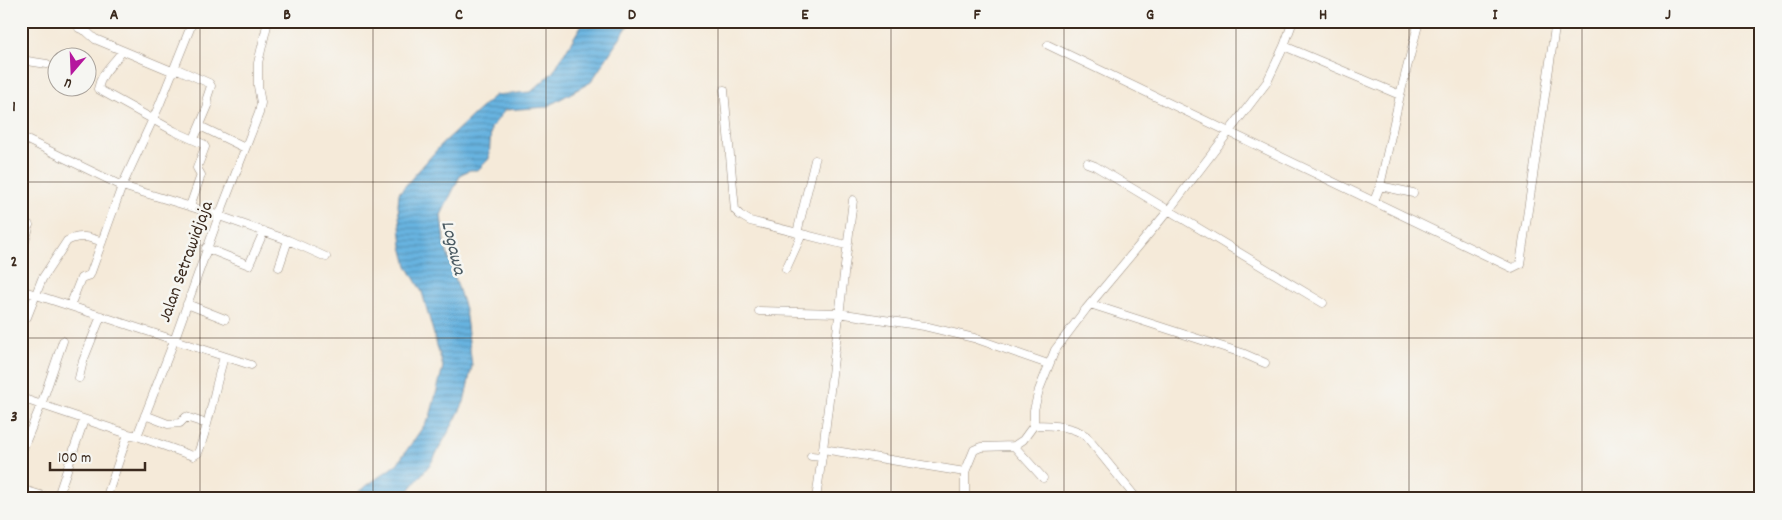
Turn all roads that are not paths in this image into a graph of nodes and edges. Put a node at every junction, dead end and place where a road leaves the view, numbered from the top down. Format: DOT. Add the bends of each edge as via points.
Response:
graph roads {
  1 [pos="193,21"];
  2 [pos="268,21"];
  3 [pos="1293,21"];
  4 [pos="1419,21"];
  5 [pos="1556,21"];
  6 [pos="79,28"];
  7 [pos="1048,46"];
  8 [pos="1284,46"];
  9 [pos="122,51"];
  10 [pos="21,60"];
  11 [pos="47,64"];
  12 [pos="174,70"];
  13 [pos="724,90"];
  14 [pos="1400,95"];
  15 [pos="153,120"];
  16 [pos="200,126"];
  17 [pos="1230,132"];
  18 [pos="21,137"];
  19 [pos="194,139"];
  20 [pos="245,148"];
  21 [pos="815,160"];
  22 [pos="1087,163"];
  23 [pos="122,186"];
  24 [pos="1380,186"];
  25 [pos="1412,193"];
  26 [pos="853,200"];
  27 [pos="1374,201"];
  28 [pos="190,206"];
  29 [pos="1168,211"];
  30 [pos="219,216"];
  31 [pos="26,226"];
  32 [pos="264,232"];
  33 [pos="799,233"];
  34 [pos="288,240"];
  35 [pos="102,242"];
  36 [pos="846,245"];
  37 [pos="206,248"];
  38 [pos="21,254"];
  39 [pos="326,257"];
  40 [pos="279,267"];
  41 [pos="786,269"];
  42 [pos="21,290"];
  43 [pos="36,295"];
  44 [pos="1323,303"];
  45 [pos="187,304"];
  46 [pos="1090,304"];
  47 [pos="70,306"];
  48 [pos="759,311"];
  49 [pos="838,313"];
  50 [pos="100,316"];
  51 [pos="27,317"];
  52 [pos="225,319"];
  53 [pos="62,341"];
  54 [pos="174,341"];
  55 [pos="224,356"];
  56 [pos="1265,363"];
  57 [pos="1048,364"];
  58 [pos="251,365"];
  59 [pos="79,378"];
  60 [pos="21,398"];
  61 [pos="41,405"];
  62 [pos="145,415"];
  63 [pos="84,420"];
  64 [pos="207,424"];
  65 [pos="1034,425"];
  66 [pos="128,434"];
  67 [pos="138,436"];
  68 [pos="1014,446"];
  69 [pos="823,449"];
  70 [pos="21,453"];
  71 [pos="811,456"];
  72 [pos="822,457"];
  73 [pos="965,472"];
  74 [pos="1043,478"];
  75 [pos="21,488"];
  76 [pos="55,499"];
  77 [pos="106,499"];
  78 [pos="816,499"];
  79 [pos="965,499"];
  80 [pos="1138,499"];
  1 -- 12 [label="street"];
  2 -- 20 [label="street, Jalan Setrawidjaja" via="258,63 261,103"];
  3 -- 8 [label="street"];
  4 -- 14 [label="street"];
  5 -- 27 [label="street" via="1518,266 1512,268"];
  6 -- 9 [label="street"];
  7 -- 17 [label="street"];
  8 -- 14 [label="street"];
  8 -- 17 [label="street" via="1267,82"];
  9 -- 12 [label="street"];
  9 -- 15 [label="street" via="98,89"];
  10 -- 11 [label="street"];
  12 -- 15 [label="street"];
  12 -- 16 [label="street" via="210,84 208,106"];
  13 -- 33 [label="street" via="735,210 750,221"];
  14 -- 24 [label="street"];
  15 -- 19 [label="street"];
  15 -- 23 [label="street"];
  16 -- 19 [label="street"];
  16 -- 20 [label="street"];
  17 -- 27 [label="street"];
  17 -- 29 [label="street"];
  18 -- 23 [label="street"];
  19 -- 28 [label="street" via="205,147 197,168 201,175"];
  20 -- 30 [label="street, Jalan Setrawidjaja"];
  21 -- 33 [label="street"];
  22 -- 29 [label="street"];
  23 -- 28 [label="street"];
  23 -- 35 [label="street"];
  24 -- 25 [label="street"];
  24 -- 27 [label="street"];
  26 -- 36 [label="street"];
  28 -- 30 [label="street"];
  29 -- 44 [label="street"];
  29 -- 46 [label="street"];
  30 -- 32 [label="street"];
  30 -- 37 [label="street, Jalan Setrawidjaja"];
  31 -- 38 [label="street"];
  32 -- 34 [label="street"];
  32 -- 37 [label="street" via="249,265"];
  33 -- 36 [label="street"];
  33 -- 41 [label="street"];
  34 -- 39 [label="street"];
  34 -- 40 [label="street"];
  35 -- 43 [label="street" via="87,236 67,241 45,274"];
  35 -- 47 [label="street" via="90,274 81,278"];
  36 -- 49 [label="street"];
  37 -- 45 [label="street, Jalan Setrawidjaja"];
  42 -- 43 [label="street"];
  43 -- 47 [label="street"];
  43 -- 51 [label="street"];
  45 -- 52 [label="street"];
  45 -- 54 [label="street, Jalan Setrawidjaja"];
  46 -- 56 [label="street"];
  46 -- 57 [label="street"];
  47 -- 50 [label="street"];
  48 -- 49 [label="street"];
  49 -- 57 [label="street" via="924,326 974,338"];
  49 -- 69 [label="street"];
  50 -- 54 [label="street"];
  50 -- 59 [label="street"];
  53 -- 61 [label="street"];
  54 -- 55 [label="street"];
  54 -- 62 [label="street, Jalan Setrawidjaja"];
  55 -- 58 [label="street"];
  55 -- 64 [label="street"];
  57 -- 65 [label="street" via="1034,410"];
  60 -- 61 [label="street"];
  61 -- 63 [label="street"];
  61 -- 70 [label="street"];
  62 -- 64 [label="street" via="168,424 180,423 186,417"];
  62 -- 67 [label="street, Jalan Setrawidjaja"];
  63 -- 66 [label="street"];
  63 -- 76 [label="street"];
  64 -- 67 [label="street" via="198,453 193,456"];
  65 -- 68 [label="street"];
  65 -- 80 [label="street" via="1064,427 1086,436"];
  66 -- 67 [label="street"];
  66 -- 77 [label="street"];
  68 -- 73 [label="street" via="976,448"];
  68 -- 74 [label="street"];
  69 -- 72 [label="street"];
  69 -- 73 [label="street"];
  71 -- 72 [label="street"];
  72 -- 78 [label="street"];
  73 -- 79 [label="street"];
  75 -- 76 [label="street"];
}
